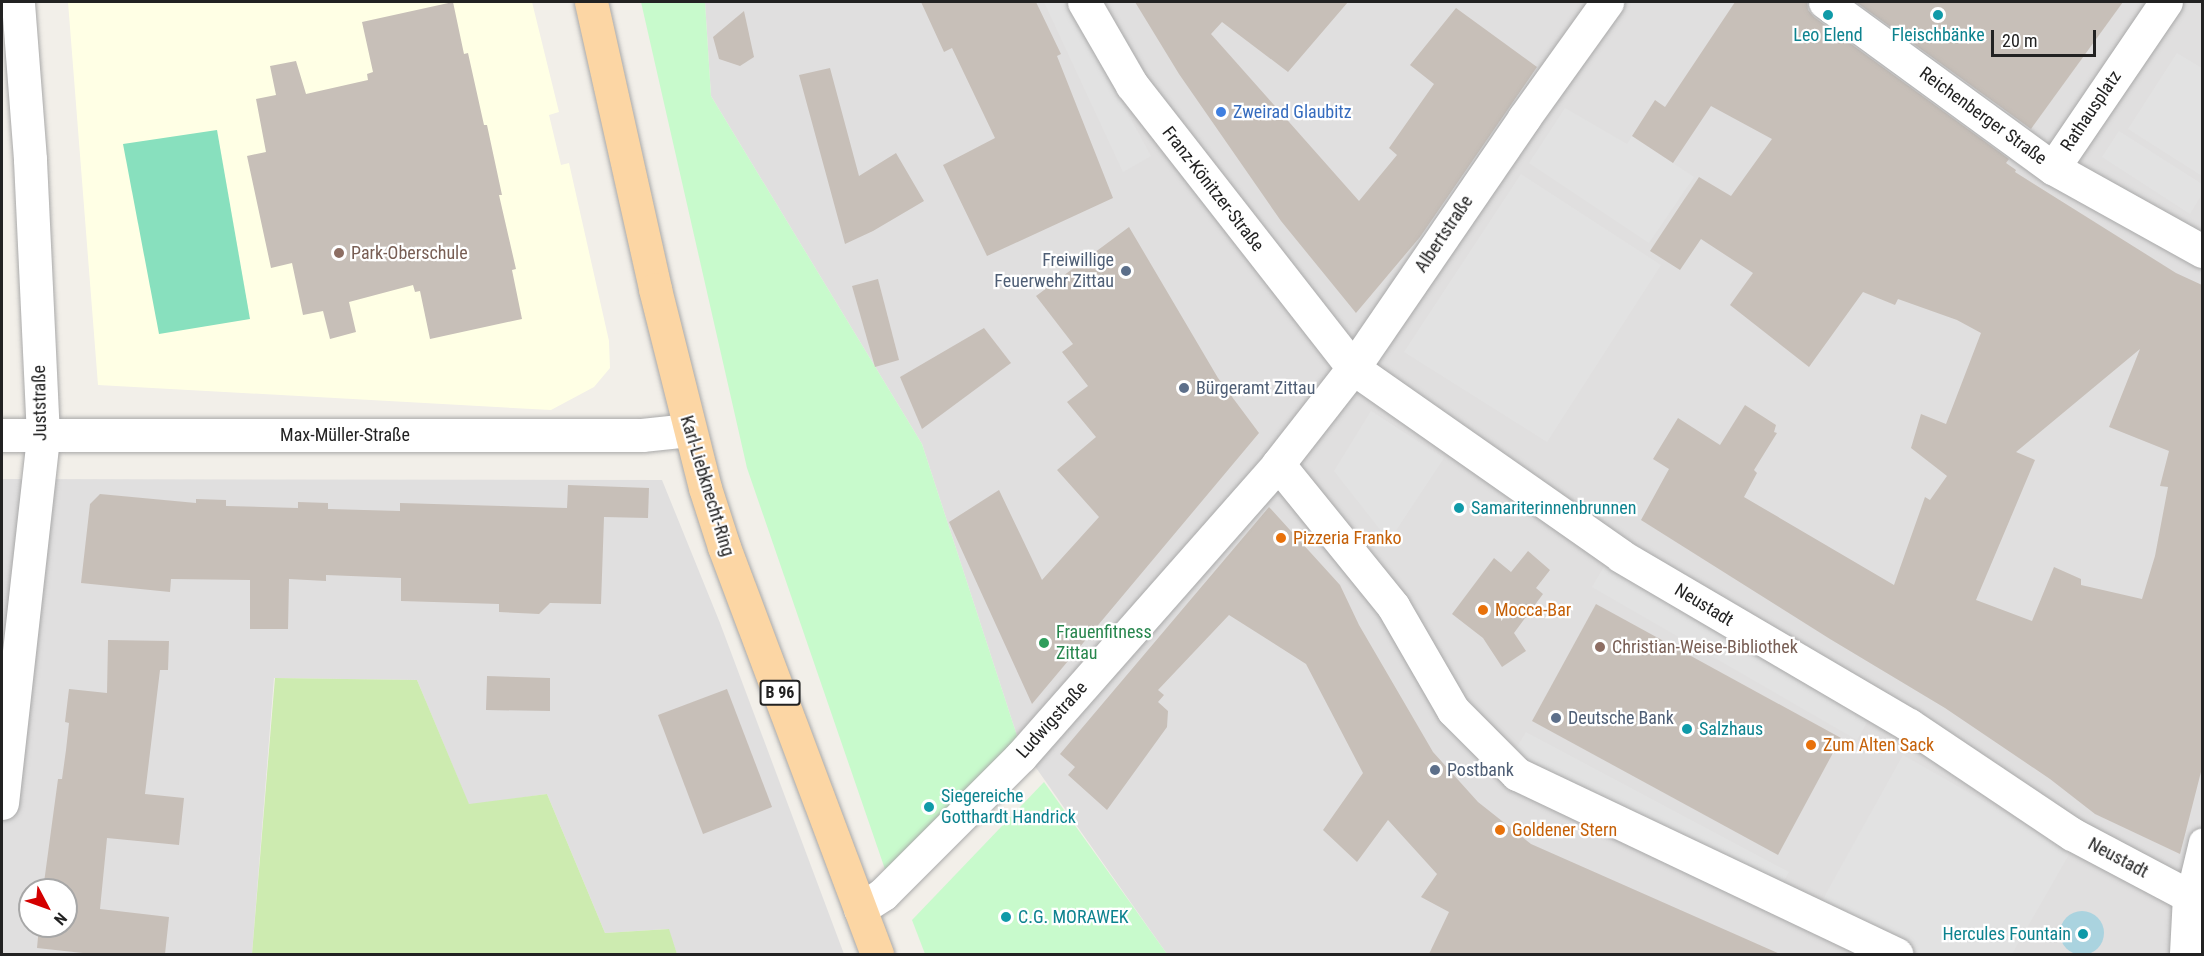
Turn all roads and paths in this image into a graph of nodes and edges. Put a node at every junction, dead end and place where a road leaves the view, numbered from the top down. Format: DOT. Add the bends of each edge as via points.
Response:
graph roads {
  1 [pos="18,2"];
  2 [pos="591,2"];
  3 [pos="1084,2"];
  4 [pos="1607,2"];
  5 [pos="1825,2"];
  6 [pos="2166,2"];
  7 [pos="2053,168"];
  8 [pos="2202,251"];
  9 [pos="1353,368"];
  10 [pos="689,430"];
  11 [pos="2,435"];
  12 [pos="43,436"];
  13 [pos="1278,464"];
  14 [pos="2,803"];
  15 [pos="2202,842"];
  16 [pos="2189,896"];
  17 [pos="860,909"];
  18 [pos="2192,951"];
  19 [pos="877,954"];
  20 [pos="1896,954"];
  1 -- 12 [label="street, Juststraße"];
  2 -- 10 [label="main road, Karl-Liebknecht-Ring / B 96"];
  3 -- 9 [label="street, Franz-Könitzer-Straße" via="1132,85"];
  4 -- 9 [label="street, Albertstraße"];
  5 -- 7 [label="street, Reichenberger Straße"];
  6 -- 7 [label="street, Rathausplatz"];
  7 -- 8 [label="street, Rathausplatz"];
  9 -- 13 [label="street, Albertstraße"];
  9 -- 16 [label="street, Neustadt" via="1622,556 1909,725 2072,834"];
  10 -- 12 [label="street, Max-Müller-Straße" via="642,435"];
  10 -- 17 [label="main road, Karl-Liebknecht-Ring / B 96" via="724,547"];
  11 -- 12 [label="street, Max-Müller-Straße"];
  12 -- 14 [label="street, Juststraße"];
  13 -- 17 [label="street, Ludwigstraße" via="1021,756 883,894"];
  13 -- 20 [label="street" via="1393,606 1453,710 1517,774"];
  15 -- 16 [label="street"];
  16 -- 18 [label="street"];
  17 -- 19 [label="main road, Karl-Liebknecht-Ring / B 96"];
}
